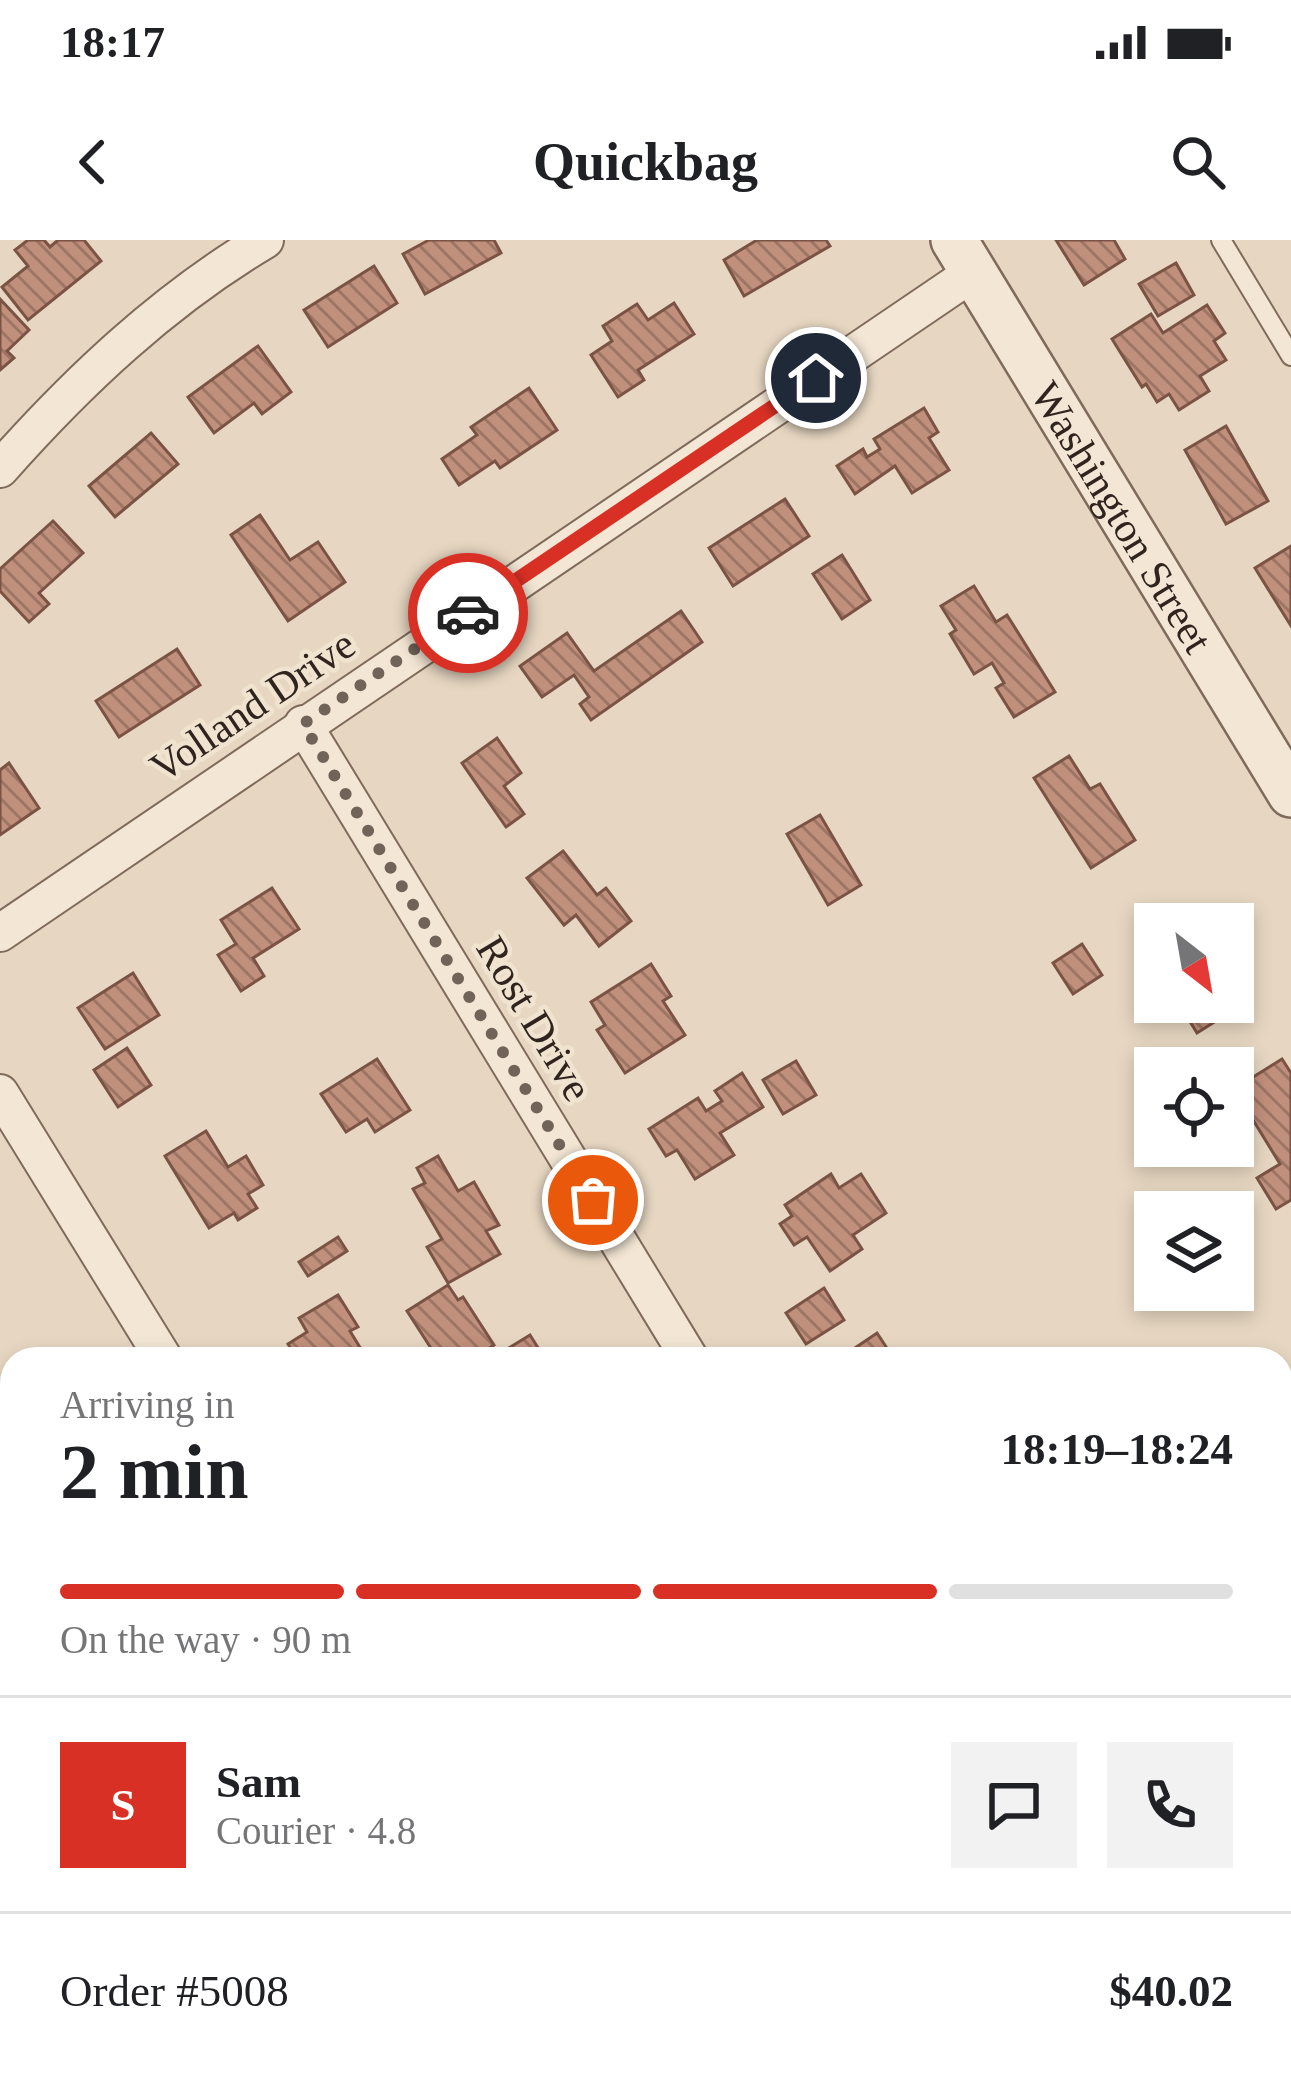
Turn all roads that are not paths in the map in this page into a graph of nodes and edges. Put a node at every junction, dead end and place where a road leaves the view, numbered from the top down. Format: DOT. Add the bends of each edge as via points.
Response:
graph roads {
  1 [pos="265,240"];
  2 [pos="1221,240"];
  3 [pos="964,256"];
  4 [pos="1291,356"];
  5 [pos="0,469"];
  6 [pos="303,724"];
  7 [pos="1291,794"];
  8 [pos="0,933"];
  9 [pos="0,1093"];
  10 [pos="157,1347"];
  11 [pos="683,1347"];
  1 -- 5 [label="street" via="125,342"];
  2 -- 4 [label="lane"];
  3 -- 6 [label="street, Volland Drive"];
  3 -- 7 [label="street, Washington Street"];
  6 -- 8 [label="street, Volland Drive"];
  6 -- 11 [label="street, Rost Drive"];
  9 -- 10 [label="street"];
}
